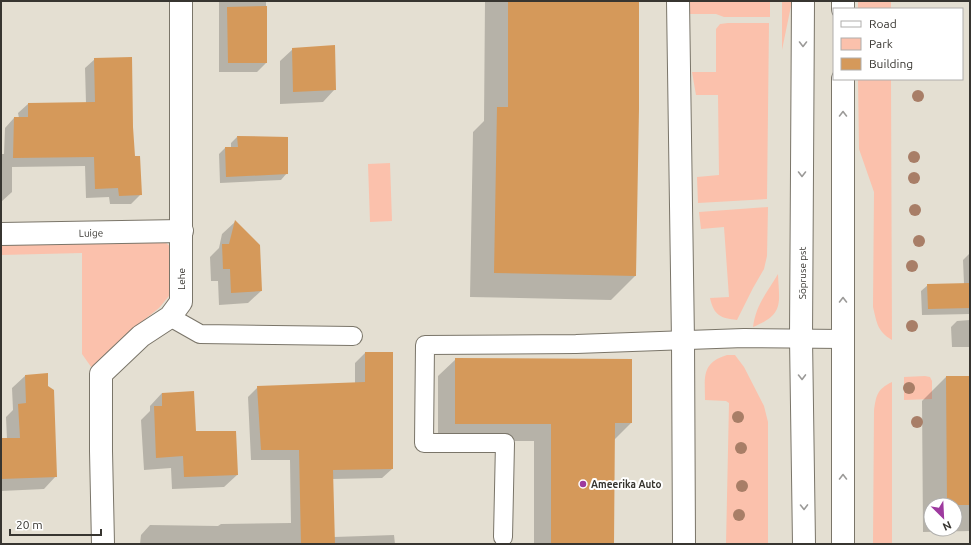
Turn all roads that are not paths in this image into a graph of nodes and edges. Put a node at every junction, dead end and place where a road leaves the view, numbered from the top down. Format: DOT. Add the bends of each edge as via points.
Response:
graph roads {
  1 [pos="181,1"];
  2 [pos="678,1"];
  3 [pos="803,1"];
  4 [pos="843,80"];
  5 [pos="182,231"];
  6 [pos="1,234"];
  7 [pos="170,317"];
  8 [pos="353,336"];
  9 [pos="801,338"];
  10 [pos="842,339"];
  11 [pos="683,341"];
  12 [pos="503,537"];
  13 [pos="103,544"];
  14 [pos="684,544"];
  15 [pos="804,544"];
  16 [pos="843,544"];
  1 -- 5 [label="street, Lehe"];
  2 -- 11 [label="street"];
  3 -- 9 [label="street, Sõpruse pst, one-way"];
  10 -- 4 [label="street, one-way"];
  5 -- 6 [label="street, Luige"];
  5 -- 7 [label="street, Lehe" via="181,302"];
  7 -- 8 [label="lane" via="200,334"];
  7 -- 13 [label="street, Lehe" via="141,336 101,374"];
  9 -- 10 [label="lane"];
  9 -- 11 [label="lane"];
  9 -- 15 [label="street, Sõpruse pst, one-way"];
  16 -- 10 [label="street, one-way"];
  11 -- 12 [label="lane" via="425,345 424,443 505,443"];
  11 -- 14 [label="street"];
}
